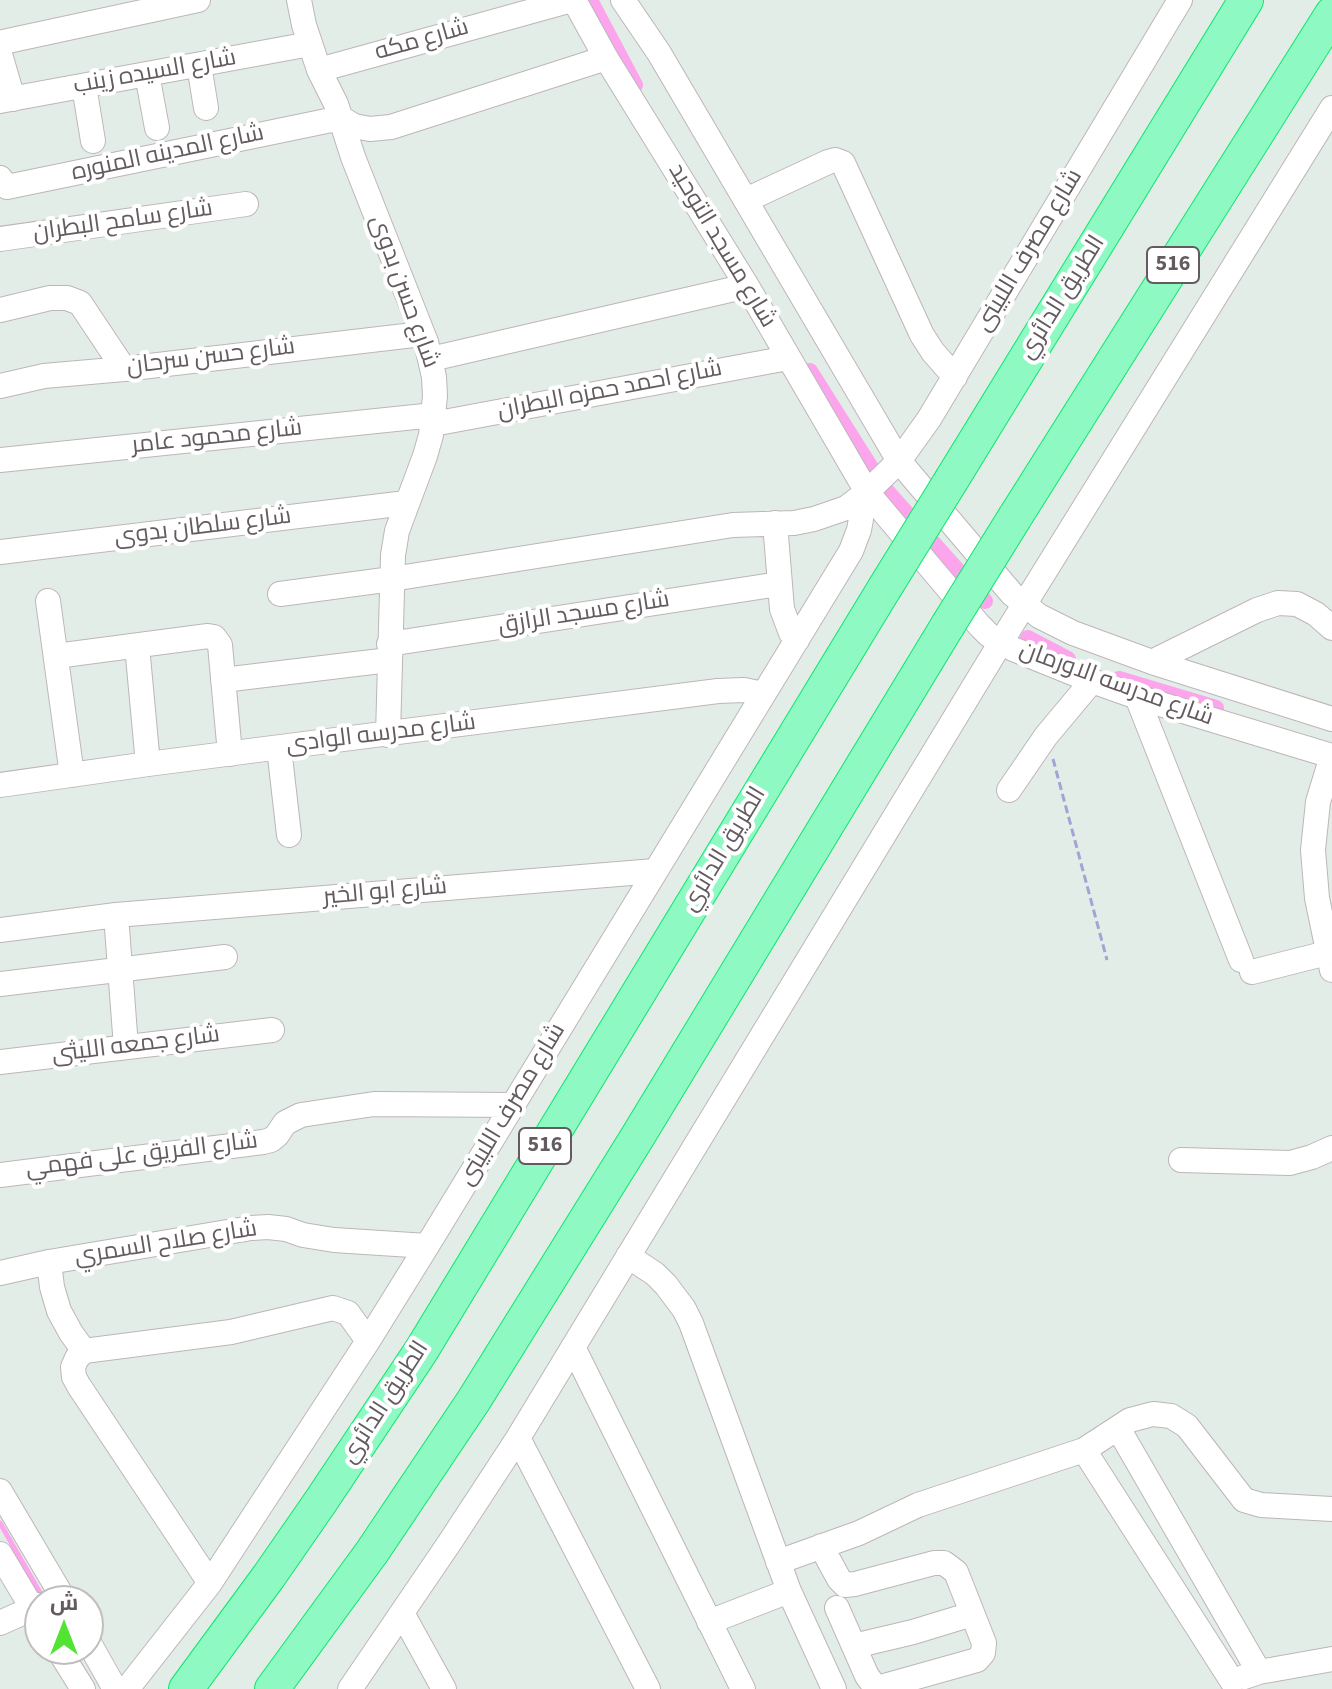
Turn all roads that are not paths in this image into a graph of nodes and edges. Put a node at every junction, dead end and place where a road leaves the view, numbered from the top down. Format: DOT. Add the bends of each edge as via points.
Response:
graph roads {
  1 [pos="198,0"];
  2 [pos="573,0"];
  3 [pos="623,0"];
  4 [pos="1180,0"];
  5 [pos="1246,0"];
  6 [pos="304,1"];
  7 [pos="1332,14"];
  8 [pos="310,44"];
  9 [pos="0,45"];
  10 [pos="0,54"];
  11 [pos="606,58"];
  12 [pos="199,65"];
  13 [pos="319,70"];
  14 [pos="147,74"];
  15 [pos="84,86"];
  16 [pos="6,100"];
  17 [pos="206,108"];
  18 [pos="1332,108"];
  19 [pos="341,118"];
  20 [pos="157,128"];
  21 [pos="93,141"];
  22 [pos="0,178"];
  23 [pos="746,200"];
  24 [pos="246,204"];
  25 [pos="0,239"];
  26 [pos="747,286"];
  27 [pos="0,310"];
  28 [pos="422,334"];
  29 [pos="788,358"];
  30 [pos="431,359"];
  31 [pos="124,369"];
  32 [pos="955,377"];
  33 [pos="0,386"];
  34 [pos="433,420"];
  35 [pos="0,460"];
  36 [pos="899,461"];
  37 [pos="861,497"];
  38 [pos="406,503"];
  39 [pos="775,523"];
  40 [pos="0,552"];
  41 [pos="392,579"];
  42 [pos="779,584"];
  43 [pos="280,594"];
  44 [pos="48,601"];
  45 [pos="1024,605"];
  46 [pos="1332,628"];
  47 [pos="797,640"];
  48 [pos="1001,642"];
  49 [pos="137,646"];
  50 [pos="389,652"];
  51 [pos="56,656"];
  52 [pos="1152,662"];
  53 [pos="223,680"];
  54 [pos="1092,681"];
  55 [pos="763,694"];
  56 [pos="1137,697"];
  57 [pos="1332,719"];
  58 [pos="388,735"];
  59 [pos="279,748"];
  60 [pos="230,754"];
  61 [pos="1332,756"];
  62 [pos="148,764"];
  63 [pos="72,775"];
  64 [pos="0,785"];
  65 [pos="1009,790"];
  66 [pos="289,835"];
  67 [pos="655,871"];
  68 [pos="116,915"];
  69 [pos="0,930"];
  70 [pos="225,957"];
  71 [pos="1330,961"];
  72 [pos="120,969"];
  73 [pos="0,984"];
  74 [pos="272,1030"];
  75 [pos="126,1047"];
  76 [pos="0,1062"];
  77 [pos="513,1105"];
  78 [pos="1332,1148"];
  79 [pos="1181,1160"];
  80 [pos="0,1175"];
  81 [pos="427,1246"];
  82 [pos="628,1256"];
  83 [pos="49,1262"];
  84 [pos="0,1273"];
  85 [pos="368,1341"];
  86 [pos="573,1347"];
  87 [pos="84,1351"];
  88 [pos="1118,1428"];
  89 [pos="518,1438"];
  90 [pos="1084,1450"];
  91 [pos="2,1496"];
  92 [pos="1332,1509"];
  93 [pos="821,1546"];
  94 [pos="0,1554"];
  95 [pos="778,1562"];
  96 [pos="210,1583"];
  97 [pos="29,1585"];
  98 [pos="39,1585"];
  99 [pos="789,1591"];
  100 [pos="837,1608"];
  101 [pos="24,1613"];
  102 [pos="402,1613"];
  103 [pos="972,1614"];
  104 [pos="709,1622"];
  105 [pos="0,1623"];
  106 [pos="854,1646"];
  107 [pos="1332,1659"];
  108 [pos="68,1665"];
  109 [pos="102,1665"];
  110 [pos="1259,1672"];
  111 [pos="928,1682"];
  112 [pos="1230,1685"];
  113 [pos="877,1688"];
  114 [pos="83,1689"];
  115 [pos="115,1689"];
  116 [pos="127,1689"];
  117 [pos="186,1689"];
  118 [pos="272,1689"];
  119 [pos="350,1689"];
  120 [pos="444,1689"];
  121 [pos="648,1689"];
  122 [pos="743,1689"];
  123 [pos="834,1689"];
  1 -- 9 [label="street"];
  2 -- 11 [label="street, شارع مسجد التوحيد"];
  2 -- 13 [label="street, شارع مكه"];
  3 -- 23 [label="street, شارع مسجد التوحيد"];
  4 -- 32 [label="street, شارع مصرف اللبينى"];
  5 -- 117 [label="highway, الطريق الدائري / 516, bridge" via="421,1351"];
  6 -- 8 [label="street, شارع حسن بدوى"];
  7 -- 118 [label="highway, 516, bridge" via="948,625 474,1400"];
  8 -- 12 [label="street, شارع السيده زينب"];
  8 -- 13 [label="street, شارع حسن بدوى"];
  10 -- 16 [label="street"];
  11 -- 19 [label="street" via="391,127 370,129"];
  11 -- 26 [label="street, شارع مسجد التوحيد"];
  12 -- 14 [label="street, شارع السيده زينب"];
  12 -- 17 [label="street"];
  13 -- 19 [label="street, شارع حسن بدوى"];
  14 -- 15 [label="street, شارع السيده زينب"];
  14 -- 20 [label="street"];
  15 -- 16 [label="street, شارع السيده زينب"];
  15 -- 21 [label="street"];
  18 -- 45 [label="street"];
  19 -- 22 [label="street, شارع المدينه المنوره" via="7,187"];
  19 -- 28 [label="street, شارع حسن بدوى"];
  23 -- 32 [label="street" via="832,161 843,163 922,335"];
  23 -- 36 [label="street, شارع مسجد التوحيد"];
  24 -- 25 [label="street, شارع سامح البطران"];
  26 -- 29 [label="street, شارع مسجد التوحيد"];
  26 -- 30 [label="street"];
  27 -- 31 [label="street" via="50,298 80,303"];
  28 -- 30 [label="street, شارع حسن بدوى"];
  28 -- 31 [label="street, شارع حسن سرحان"];
  29 -- 34 [label="street, شارع احمد حمزه البطران"];
  29 -- 37 [label="street, شارع مسجد التوحيد"];
  30 -- 34 [label="street, شارع حسن بدوى"];
  31 -- 33 [label="street, شارع حسن سرحان"];
  32 -- 36 [label="street, شارع مصرف اللبينى"];
  34 -- 35 [label="street, شارع محمود عامر"];
  34 -- 38 [label="street, شارع حسن بدوى"];
  36 -- 37 [label="street, شارع مصرف اللبينى"];
  36 -- 45 [label="street, شارع مدرسه الاورمان"];
  37 -- 39 [label="street" via="830,515"];
  37 -- 47 [label="street, شارع مصرف اللبينى" via="856,541"];
  37 -- 48 [label="street, شارع مدرسه الاورمان" via="979,625"];
  38 -- 40 [label="street, شارع سلطان بدوى"];
  38 -- 41 [label="street, شارع حسن بدوى"];
  39 -- 41 [label="street" via="733,525"];
  39 -- 42 [label="street"];
  41 -- 43 [label="street"];
  41 -- 50 [label="street, شارع حسن بدوى"];
  42 -- 47 [label="street" via="782,609"];
  42 -- 50 [label="street, شارع مسجد الرازق"];
  44 -- 51 [label="street"];
  45 -- 48 [label="street"];
  45 -- 52 [label="street, شارع مدرسه الاورمان" via="1073,633"];
  46 -- 52 [label="street" via="1297,604 1278,603"];
  47 -- 55 [label="street, شارع مصرف اللبينى"];
  48 -- 54 [label="street, شارع مدرسه الاورمان"];
  48 -- 82 [label="street"];
  49 -- 51 [label="street"];
  49 -- 53 [label="street" via="214,637 220,645"];
  49 -- 62 [label="street"];
  50 -- 53 [label="street, شارع مسجد الرازق"];
  50 -- 58 [label="street, شارع حسن بدوى"];
  51 -- 63 [label="street"];
  52 -- 57 [label="street, شارع مدرسه الاورمان"];
  53 -- 60 [label="street"];
  54 -- 56 [label="street, شارع مدرسه الاورمان"];
  54 -- 65 [label="street"];
  55 -- 58 [label="street, شارع مدرسه الوادى" via="718,691"];
  55 -- 67 [label="street, شارع مصرف اللبينى"];
  56 -- 61 [label="street, شارع مدرسه الاورمان"];
  56 -- 71 [label="street" via="1246,966"];
  58 -- 59 [label="street, شارع مدرسه الوادى"];
  59 -- 60 [label="street, شارع مدرسه الوادى"];
  59 -- 66 [label="street"];
  60 -- 62 [label="street, شارع مدرسه الوادى"];
  61 -- 71 [label="street" via="1318,802 1313,850"];
  62 -- 63 [label="street, شارع مدرسه الوادى"];
  63 -- 64 [label="street, شارع مدرسه الوادى"];
  67 -- 68 [label="street, شارع ابو الخير"];
  67 -- 77 [label="street, شارع مصرف اللبينى"];
  68 -- 69 [label="street, شارع ابو الخير"];
  68 -- 72 [label="street"];
  70 -- 72 [label="street"];
  72 -- 73 [label="street"];
  72 -- 75 [label="street"];
  74 -- 75 [label="street, شارع جمعه الليثى"];
  75 -- 76 [label="street, شارع جمعه الليثى"];
  77 -- 80 [label="street, شارع الفريق على فهمي" via="374,1104 301,1115 263,1142"];
  77 -- 81 [label="street, شارع مصرف اللبينى"];
  78 -- 79 [label="street" via="1290,1163"];
  81 -- 83 [label="street, شارع صلاح السمري" via="334,1240 268,1227"];
  81 -- 85 [label="street, شارع مصرف اللبينى"];
  82 -- 86 [label="street"];
  82 -- 95 [label="street" via="666,1285 691,1323"];
  83 -- 84 [label="street, شارع صلاح السمري"];
  83 -- 87 [label="street" via="59,1311"];
  85 -- 87 [label="street" via="348,1313 333,1308 231,1332"];
  85 -- 96 [label="street, شارع مصرف اللبينى"];
  86 -- 89 [label="street"];
  86 -- 104 [label="street"];
  87 -- 96 [label="street" via="73,1367 74,1377"];
  88 -- 90 [label="street"];
  88 -- 92 [label="street" via="1153,1414 1171,1416 1187,1426 1244,1500"];
  88 -- 110 [label="street"];
  89 -- 102 [label="street"];
  89 -- 121 [label="street"];
  90 -- 93 [label="street" via="918,1505"];
  90 -- 112 [label="street"];
  91 -- 98 [label="street"];
  93 -- 95 [label="street"];
  93 -- 103 [label="street" via="841,1583 850,1585 944,1563 956,1572"];
  94 -- 97 [label="street"];
  95 -- 99 [label="street"];
  96 -- 116 [label="street, شارع مصرف اللبينى"];
  99 -- 104 [label="street"];
  99 -- 123 [label="street"];
  100 -- 106 [label="street"];
  101 -- 105 [label="street"];
  102 -- 119 [label="street"];
  102 -- 120 [label="street"];
  103 -- 106 [label="street"];
  103 -- 111 [label="street" via="983,1653"];
  104 -- 122 [label="street"];
  106 -- 113 [label="street"];
  107 -- 110 [label="street"];
  108 -- 114 [label="street"];
  109 -- 115 [label="street"];
  110 -- 112 [label="street"];
  111 -- 113 [label="street"];
}
